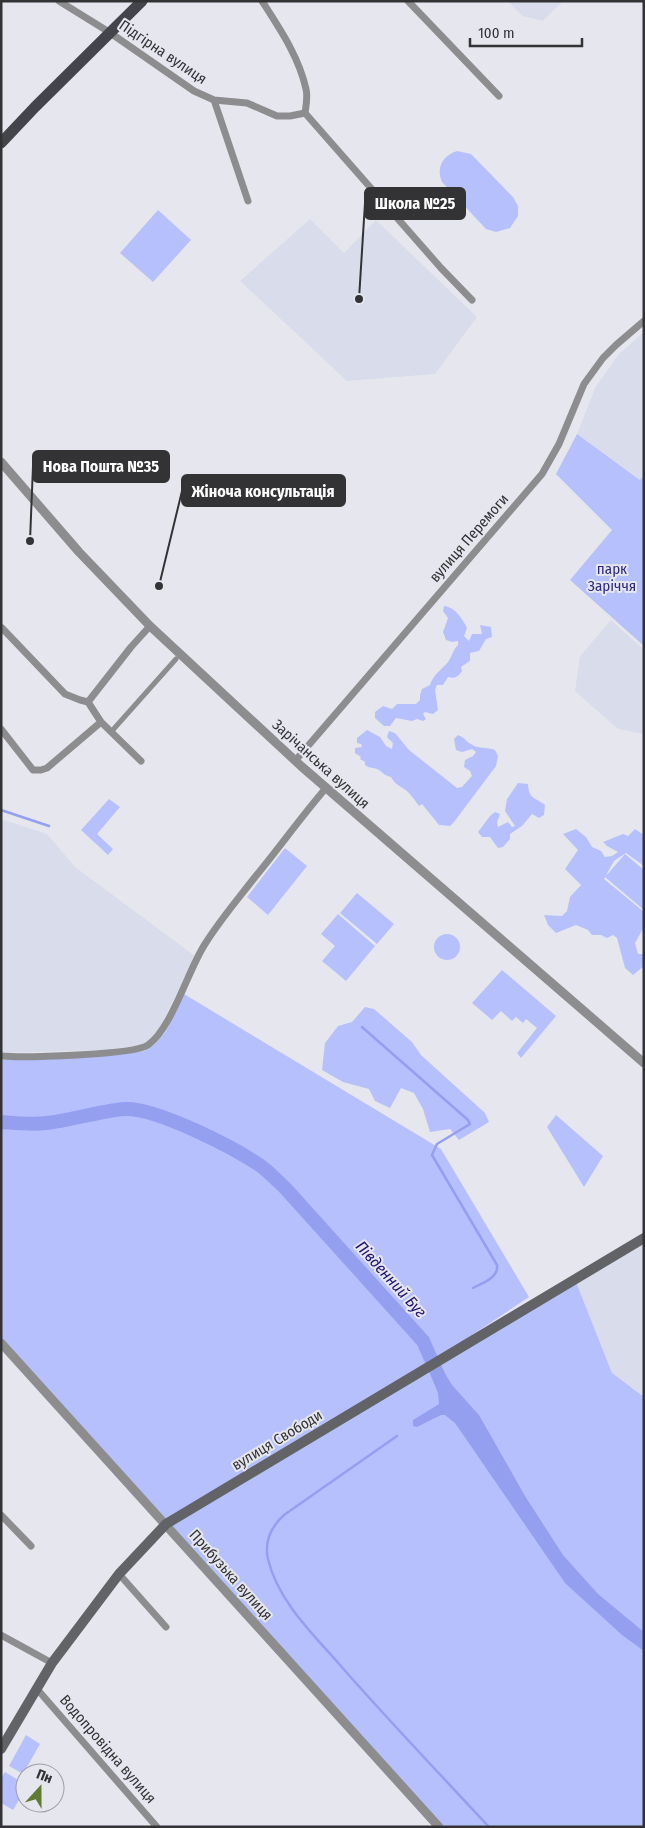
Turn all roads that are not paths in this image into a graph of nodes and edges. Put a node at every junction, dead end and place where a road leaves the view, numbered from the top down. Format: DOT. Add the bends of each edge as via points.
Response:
graph roads {
  1 [pos="59,1"];
  2 [pos="142,1"];
  3 [pos="262,1"];
  4 [pos="408,1"];
  5 [pos="110,32"];
  6 [pos="499,96"];
  7 [pos="214,100"];
  8 [pos="305,113"];
  9 [pos="1,143"];
  10 [pos="248,201"];
  11 [pos="472,300"];
  12 [pos="644,322"];
  13 [pos="1,462"];
  14 [pos="150,626"];
  15 [pos="2,628"];
  16 [pos="176,659"];
  17 [pos="88,702"];
  18 [pos="101,722"];
  19 [pos="1,729"];
  20 [pos="111,732"];
  21 [pos="141,761"];
  22 [pos="294,761"];
  23 [pos="326,788"];
  24 [pos="1,1056"];
  25 [pos="644,1064"];
  26 [pos="644,1238"];
  27 [pos="1,1343"];
  28 [pos="1,1515"];
  29 [pos="166,1524"];
  30 [pos="31,1546"];
  31 [pos="119,1574"];
  32 [pos="166,1627"];
  33 [pos="1,1635"];
  34 [pos="52,1663"];
  35 [pos="37,1688"];
  36 [pos="1,1749"];
  37 [pos="157,1827"];
  38 [pos="439,1827"];
  1 -- 5 [label="street, Підгірна вулиця"];
  2 -- 5 [label="main road"];
  3 -- 8 [label="street" via="298,65 307,91"];
  4 -- 6 [label="street"];
  5 -- 7 [label="street, Підгірна вулиця" via="194,91"];
  5 -- 9 [label="main road"];
  7 -- 8 [label="street, Підгірна вулиця" via="247,103 277,116"];
  7 -- 10 [label="street"];
  8 -- 11 [label="street"];
  12 -- 22 [label="street, вулиця Перемоги" via="603,358 584,384 559,444 542,474"];
  13 -- 14 [label="street, Зарічанська вулиця" via="79,552"];
  14 -- 17 [label="street"];
  14 -- 22 [label="street, Зарічанська вулиця"];
  15 -- 17 [label="street" via="65,694"];
  16 -- 20 [label="street"];
  17 -- 18 [label="street"];
  18 -- 19 [label="street" via="47,768 33,770"];
  18 -- 20 [label="street"];
  20 -- 21 [label="street"];
  22 -- 23 [label="street, Зарічанська вулиця"];
  23 -- 24 [label="street" via="205,943 169,1018 148,1045 103,1053"];
  23 -- 25 [label="street, Зарічанська вулиця"];
  26 -- 29 [label="main road, вулиця Свободи"];
  27 -- 29 [label="street, Прибузька вулиця"];
  28 -- 30 [label="street"];
  29 -- 31 [label="main road, вулиця Свободи"];
  29 -- 38 [label="street, Прибузька вулиця"];
  31 -- 32 [label="street"];
  31 -- 34 [label="main road, вулиця Свободи"];
  33 -- 34 [label="street"];
  34 -- 35 [label="main road, вулиця Свободи"];
  35 -- 36 [label="main road, вулиця Свободи"];
  35 -- 37 [label="street, Водопровідна вулиця"];
}
